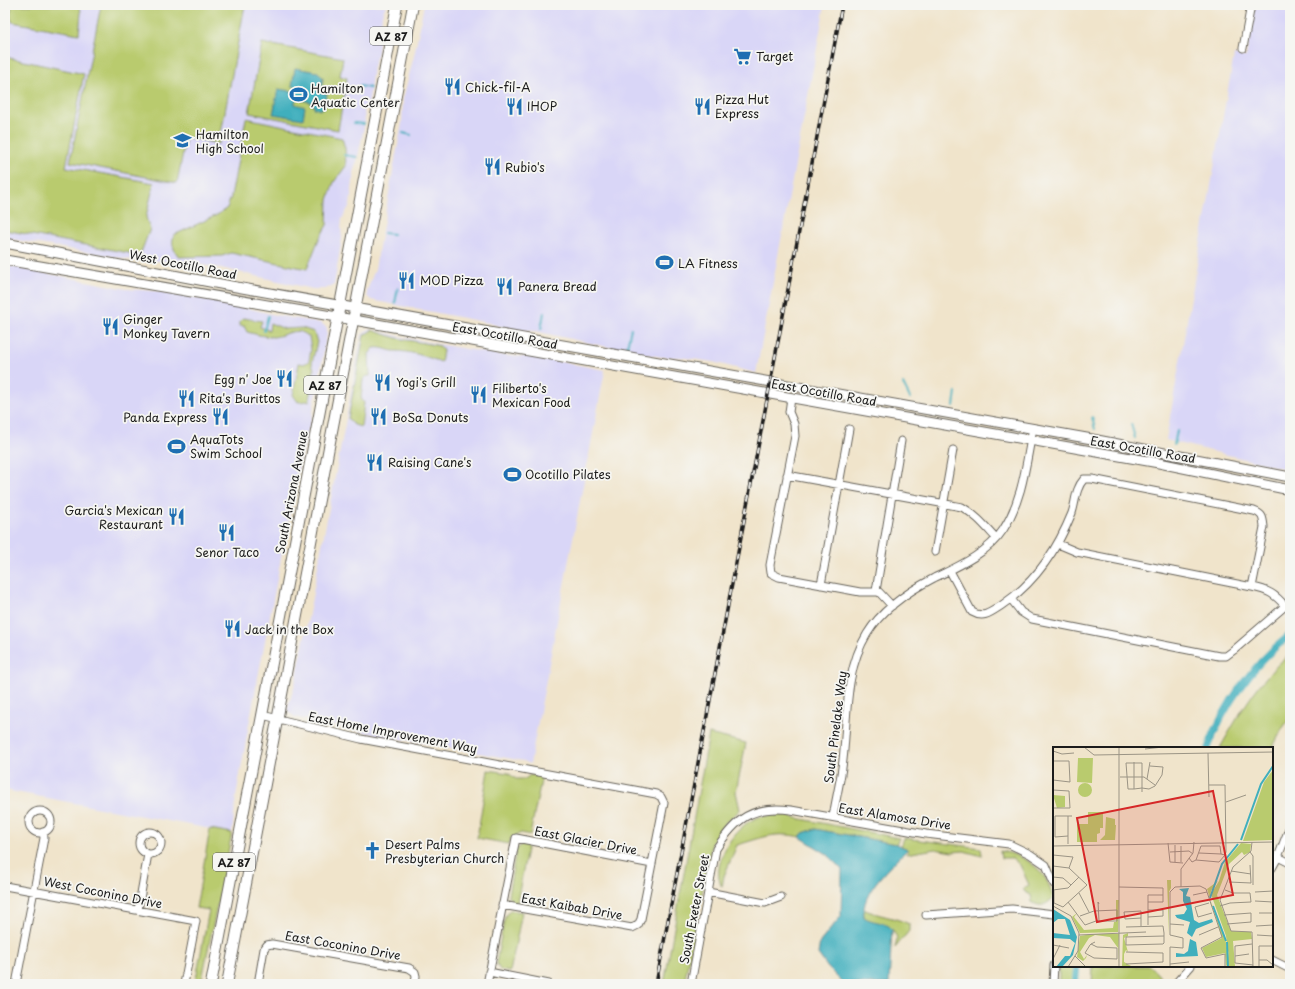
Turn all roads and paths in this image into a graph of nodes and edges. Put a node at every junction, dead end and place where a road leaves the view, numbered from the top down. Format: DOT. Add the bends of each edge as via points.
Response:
graph roads {
  1 [pos="397,5"];
  2 [pos="413,5"];
  3 [pos="1251,5"];
  4 [pos="1243,48"];
  5 [pos="5,243"];
  6 [pos="5,260"];
  7 [pos="340,305"];
  8 [pos="356,308"];
  9 [pos="337,317"];
  10 [pos="354,320"];
  11 [pos="523,337"];
  12 [pos="521,349"];
  13 [pos="791,398"];
  14 [pos="1033,428"];
  15 [pos="849,430"];
  16 [pos="901,441"];
  17 [pos="1030,441"];
  18 [pos="953,450"];
  19 [pos="787,475"];
  20 [pos="1290,477"];
  21 [pos="840,485"];
  22 [pos="1290,490"];
  23 [pos="892,494"];
  24 [pos="944,503"];
  25 [pos="996,538"];
  26 [pos="1058,544"];
  27 [pos="935,552"];
  28 [pos="950,571"];
  29 [pos="821,585"];
  30 [pos="1252,587"];
  31 [pos="876,591"];
  32 [pos="1011,599"];
  33 [pos="1288,604"];
  34 [pos="892,606"];
  35 [pos="262,715"];
  36 [pos="278,719"];
  37 [pos="833,817"];
  38 [pos="738,821"];
  39 [pos="1290,826"];
  40 [pos="43,832"];
  41 [pos="148,854"];
  42 [pos="1278,857"];
  43 [pos="1290,863"];
  44 [pos="652,864"];
  45 [pos="1273,866"];
  46 [pos="1053,879"];
  47 [pos="5,886"];
  48 [pos="34,890"];
  49 [pos="708,892"];
  50 [pos="780,897"];
  51 [pos="502,905"];
  52 [pos="138,910"];
  53 [pos="926,914"];
  54 [pos="1053,914"];
  55 [pos="1273,960"];
  56 [pos="1054,967"];
  57 [pos="1190,967"];
  58 [pos="1290,969"];
  59 [pos="489,972"];
  60 [pos="16,984"];
  61 [pos="184,984"];
  62 [pos="211,984"];
  63 [pos="227,984"];
  64 [pos="258,984"];
  65 [pos="415,984"];
  66 [pos="487,984"];
  67 [pos="549,984"];
  68 [pos="691,984"];
  69 [pos="1053,984"];
  70 [pos="1175,984"];
  1 -- 7 [label="main road, South Arizona Avenue / AZ 87"];
  2 -- 8 [label="main road, AZ 87"];
  3 -- 4 [label="street"];
  5 -- 7 [label="main road, West Ocotillo Road"];
  6 -- 9 [label="main road, West Ocotillo Road"];
  7 -- 8 [label="main road, West Ocotillo Road"];
  7 -- 9 [label="main road, South Arizona Avenue / AZ 87"];
  8 -- 10 [label="main road, AZ 87"];
  8 -- 11 [label="main road, East Ocotillo Road"];
  9 -- 10 [label="main road, West Ocotillo Road"];
  9 -- 35 [label="main road, South Arizona Avenue / AZ 87"];
  10 -- 12 [label="main road, East Ocotillo Road"];
  10 -- 36 [label="main road, AZ 87"];
  11 -- 12 [label="main road"];
  11 -- 14 [label="main road, East Ocotillo Road"];
  12 -- 13 [label="main road, East Ocotillo Road"];
  13 -- 17 [label="main road, East Ocotillo Road"];
  13 -- 19 [label="street" via="789,412 795,436"];
  14 -- 17 [label="street, South Pinelake Way"];
  14 -- 20 [label="main road, East Ocotillo Road"];
  15 -- 21 [label="street"];
  16 -- 23 [label="street"];
  17 -- 22 [label="main road, East Ocotillo Road" via="1159,463"];
  17 -- 25 [label="street, South Pinelake Way" via="1019,496 1003,530"];
  18 -- 24 [label="street"];
  19 -- 21 [label="street"];
  19 -- 29 [label="street" via="770,571 775,576"];
  21 -- 23 [label="street"];
  21 -- 29 [label="street"];
  23 -- 24 [label="street"];
  23 -- 31 [label="street"];
  24 -- 25 [label="street" via="971,512"];
  24 -- 27 [label="street"];
  25 -- 28 [label="street, South Pinelake Way" via="978,554"];
  26 -- 30 [label="street" via="1077,552"];
  26 -- 30 [label="street" via="1084,479 1254,511 1260,513 1264,527"];
  26 -- 32 [label="street" via="1037,574"];
  28 -- 32 [label="street" via="972,612 978,615 983,616"];
  28 -- 34 [label="street, South Pinelake Way"];
  29 -- 31 [label="street" via="860,592"];
  30 -- 33 [label="street" via="1267,590"];
  31 -- 34 [label="street"];
  32 -- 33 [label="street" via="1021,612 1032,619 1219,656 1226,656 1234,650"];
  34 -- 37 [label="street, South Pinelake Way" via="883,613 868,633 858,651 851,674 843,761"];
  35 -- 36 [label="street, East Home Improvement Way"];
  35 -- 62 [label="main road, South Arizona Avenue / AZ 87"];
  36 -- 44 [label="street, East Home Improvement Way" via="361,739 656,794 664,803"];
  36 -- 63 [label="main road, AZ 87"];
  37 -- 38 [label="street, East Alamosa Drive" via="772,807 756,811"];
  37 -- 46 [label="street, East Alamosa Drive" via="926,834 1009,844 1046,865"];
  38 -- 49 [label="street, South Exeter Street" via="726,833 716,849"];
  39 -- 42 [label="street"];
  40 -- 48 [label="street"];
  41 -- 52 [label="street"];
  42 -- 43 [label="street"];
  42 -- 45 [label="street"];
  44 -- 51 [label="street, East Kaibab Drive" via="641,919 638,925 632,928"];
  44 -- 51 [label="street, East Glacier Drive" via="516,838"];
  47 -- 48 [label="street, West Coconino Drive"];
  48 -- 52 [label="street, West Coconino Drive"];
  48 -- 60 [label="street"];
  49 -- 50 [label="street" via="765,903"];
  49 -- 68 [label="street, South Exeter Street"];
  51 -- 59 [label="street"];
  52 -- 61 [label="street, West Coconino Drive" via="196,921"];
  53 -- 54 [label="street" via="1012,909"];
  55 -- 58 [label="street"];
  56 -- 69 [label="street"];
  57 -- 70 [label="street"];
  59 -- 66 [label="street"];
  59 -- 67 [label="street"];
  64 -- 65 [label="street, East Coconino Drive" via="264,949 272,944 409,968 415,972"];
}
